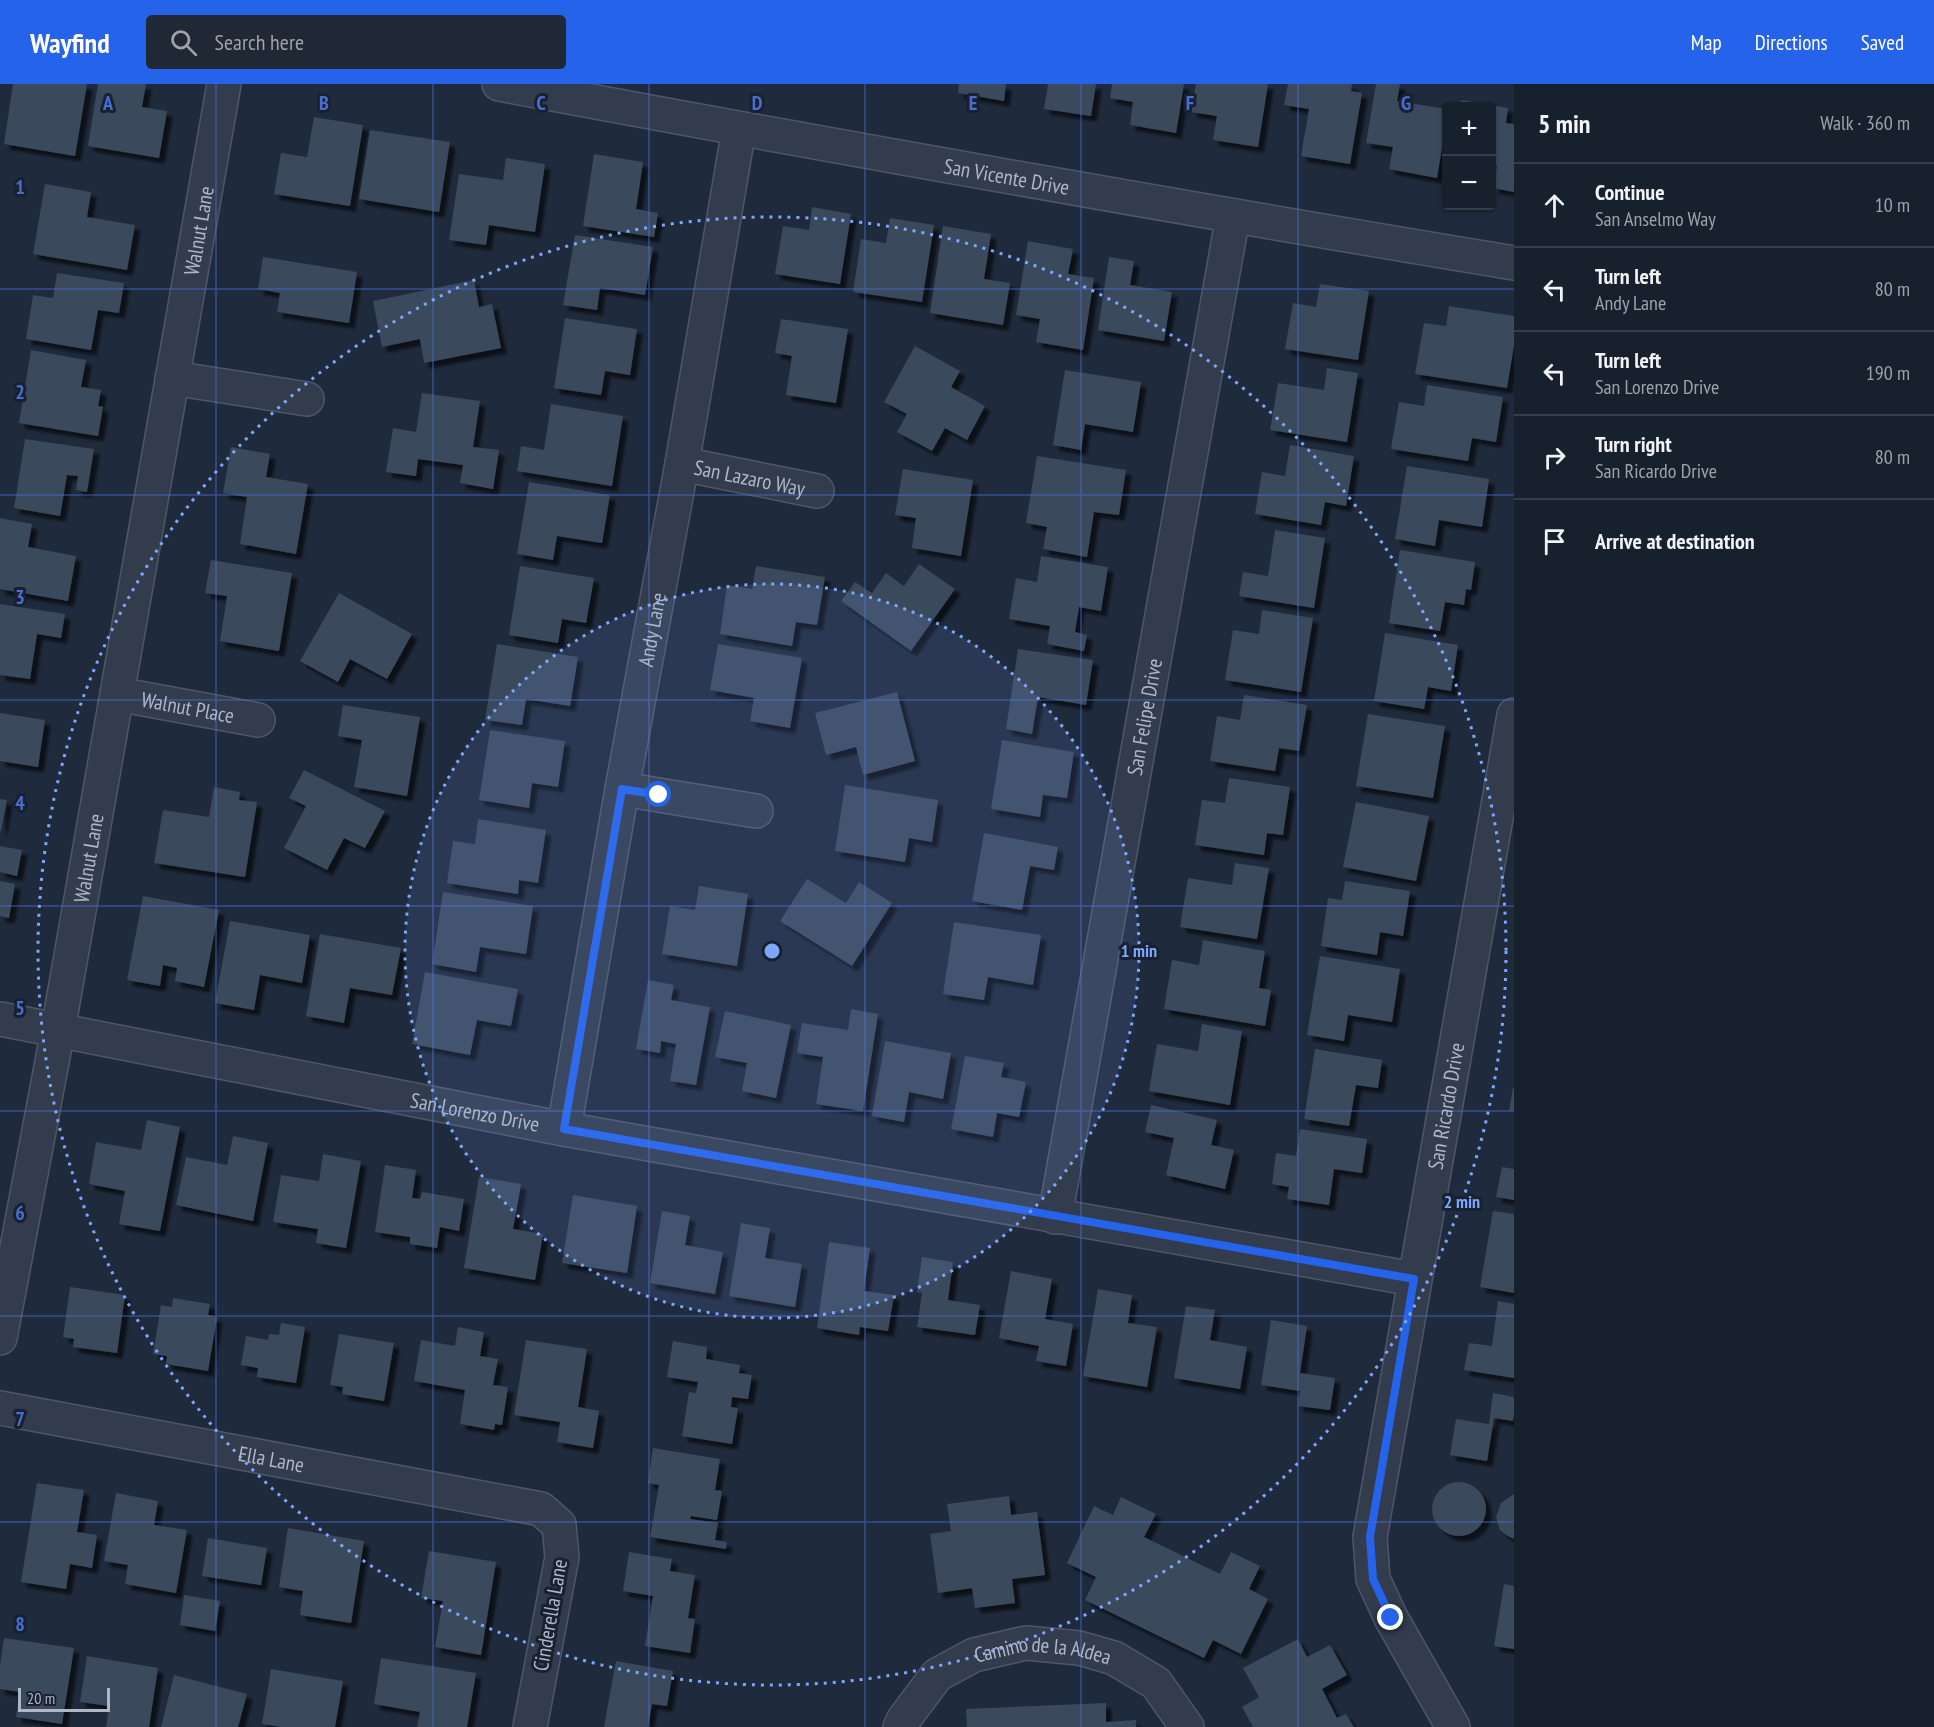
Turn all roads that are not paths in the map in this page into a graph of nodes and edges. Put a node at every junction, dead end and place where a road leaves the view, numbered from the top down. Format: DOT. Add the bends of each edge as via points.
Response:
graph roads {
  1 [pos="224,84"];
  2 [pos="500,84"];
  3 [pos="739,129"];
  4 [pos="1233,216"];
  5 [pos="1514,263"];
  6 [pos="172,378"];
  7 [pos="307,399"];
  8 [pos="682,464"];
  9 [pos="817,491"];
  10 [pos="117,694"];
  11 [pos="1514,715"];
  12 [pos="258,720"];
  13 [pos="622,789"];
  14 [pos="756,812"];
  15 [pos="0,1019"];
  16 [pos="58,1030"];
  17 [pos="564,1129"];
  18 [pos="1055,1217"];
  19 [pos="1414,1279"];
  20 [pos="0,1338"];
  21 [pos="0,1408"];
  22 [pos="541,1509"];
  23 [pos="530,1727"];
  24 [pos="900,1727"];
  25 [pos="1187,1727"];
  26 [pos="1453,1727"];
  1 -- 6 [label="street, Walnut Lane"];
  2 -- 3 [label="street, San Vicente Drive"];
  3 -- 4 [label="street, San Vicente Drive"];
  3 -- 8 [label="street, Andy Lane"];
  4 -- 5 [label="street, San Vicente Drive"];
  4 -- 18 [label="street, San Felipe Drive"];
  6 -- 7 [label="street"];
  6 -- 10 [label="street, Walnut Lane"];
  8 -- 9 [label="street, San Lazaro Way"];
  8 -- 13 [label="street, Andy Lane"];
  10 -- 12 [label="street, Walnut Place"];
  10 -- 16 [label="street, Walnut Lane"];
  11 -- 19 [label="street, San Ricardo Drive"];
  13 -- 14 [label="street"];
  13 -- 17 [label="street, Andy Lane"];
  15 -- 16 [label="street, San Lorenzo Drive"];
  16 -- 17 [label="street, San Lorenzo Drive"];
  16 -- 20 [label="street, Walnut Lane"];
  17 -- 18 [label="street, San Lorenzo Drive"];
  18 -- 19 [label="street, San Lorenzo Drive"];
  19 -- 26 [label="street, San Ricardo Drive" via="1370,1537 1373,1579"];
  21 -- 22 [label="street, Ella Lane"];
  22 -- 23 [label="street, Cinderella Lane" via="559,1526 562,1557"];
  24 -- 25 [label="street, Camino de la Aldea" via="937,1674 974,1655 1026,1643 1079,1648 1114,1658 1156,1683"];
}
